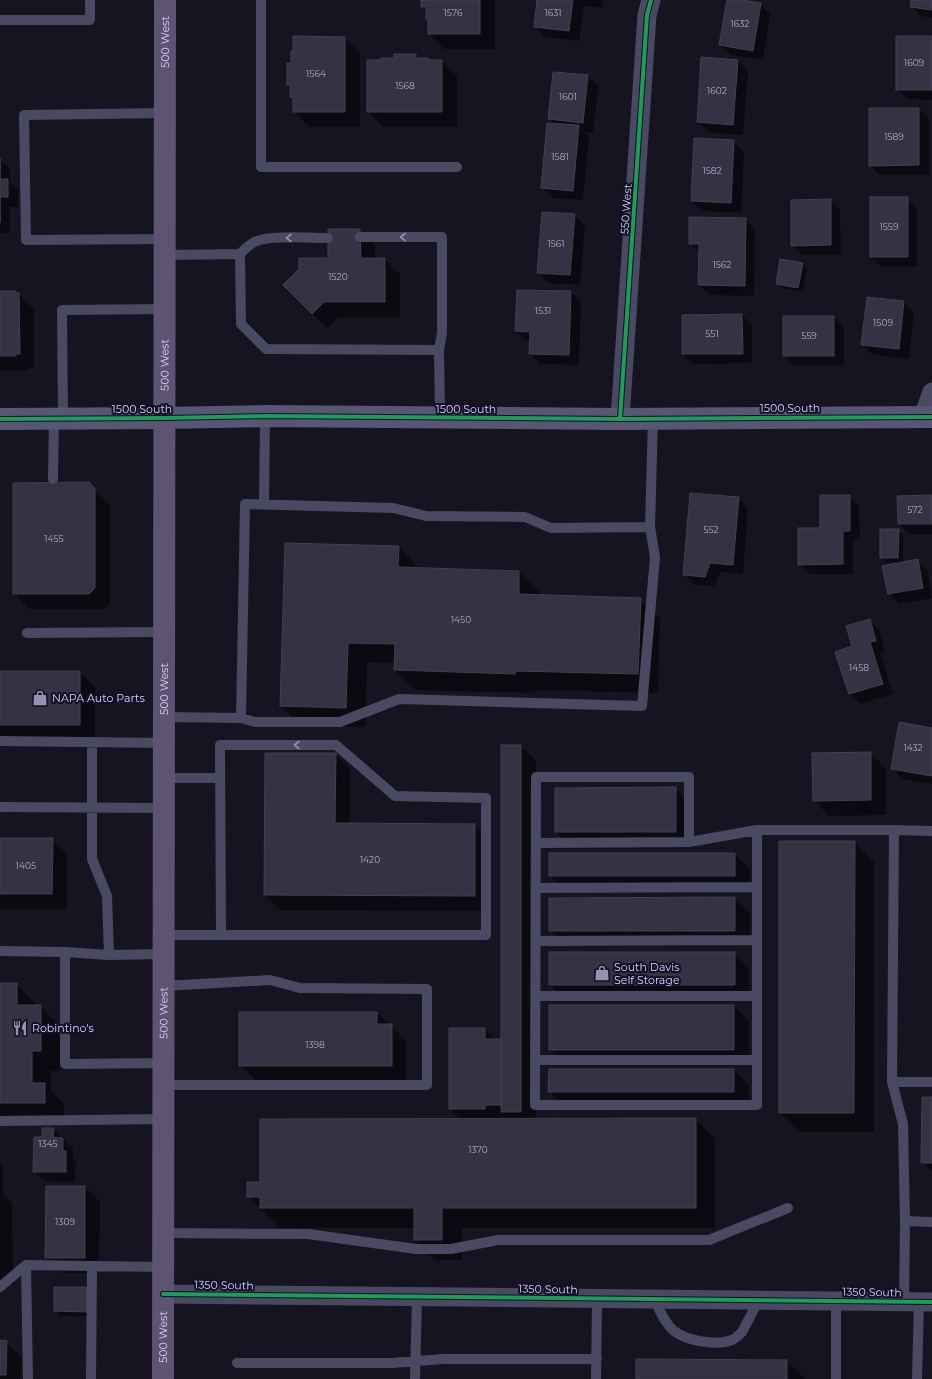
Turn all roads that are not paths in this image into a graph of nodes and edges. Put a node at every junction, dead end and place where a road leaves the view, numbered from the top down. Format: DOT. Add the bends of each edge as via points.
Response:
graph roads {
  1 [pos="90,0"];
  2 [pos="165,0"];
  3 [pos="261,0"];
  4 [pos="651,0"];
  5 [pos="3,20"];
  6 [pos="165,113"];
  7 [pos="457,167"];
  8 [pos="360,237"];
  9 [pos="328,238"];
  10 [pos="165,247"];
  11 [pos="240,254"];
  12 [pos="165,309"];
  13 [pos="439,350"];
  14 [pos="932,392"];
  15 [pos="265,416"];
  16 [pos="928,417"];
  17 [pos="164,418"];
  18 [pos="440,418"];
  19 [pos="653,418"];
  20 [pos="0,419"];
  21 [pos="58,419"];
  22 [pos="620,419"];
  23 [pos="53,480"];
  24 [pos="264,504"];
  25 [pos="650,527"];
  26 [pos="164,632"];
  27 [pos="27,633"];
  28 [pos="164,716"];
  29 [pos="241,718"];
  30 [pos="0,742"];
  31 [pos="92,742"];
  32 [pos="164,743"];
  33 [pos="164,778"];
  34 [pos="220,778"];
  35 [pos="0,807"];
  36 [pos="92,808"];
  37 [pos="164,808"];
  38 [pos="757,830"];
  39 [pos="894,830"];
  40 [pos="932,831"];
  41 [pos="689,842"];
  42 [pos="536,843"];
  43 [pos="757,887"];
  44 [pos="536,888"];
  45 [pos="220,935"];
  46 [pos="757,940"];
  47 [pos="536,941"];
  48 [pos="164,944"];
  49 [pos="0,951"];
  50 [pos="65,952"];
  51 [pos="109,955"];
  52 [pos="164,986"];
  53 [pos="536,996"];
  54 [pos="757,996"];
  55 [pos="535,1060"];
  56 [pos="757,1060"];
  57 [pos="164,1063"];
  58 [pos="892,1082"];
  59 [pos="932,1082"];
  60 [pos="164,1085"];
  61 [pos="163,1119"];
  62 [pos="0,1121"];
  63 [pos="788,1208"];
  64 [pos="905,1221"];
  65 [pos="932,1222"];
  66 [pos="163,1233"];
  67 [pos="26,1265"];
  68 [pos="92,1266"];
  69 [pos="163,1266"];
  70 [pos="0,1287"];
  71 [pos="163,1294"];
  72 [pos="417,1297"];
  73 [pos="597,1299"];
  74 [pos="654,1299"];
  75 [pos="759,1300"];
  76 [pos="836,1301"];
  77 [pos="918,1302"];
  78 [pos="596,1359"];
  79 [pos="415,1362"];
  80 [pos="237,1363"];
  81 [pos="28,1379"];
  82 [pos="91,1379"];
  83 [pos="163,1379"];
  84 [pos="415,1379"];
  85 [pos="596,1379"];
  86 [pos="836,1379"];
  87 [pos="917,1379"];
  1 -- 5 [label="lane" via="90,20"];
  2 -- 6 [label="main road, 500 West"];
  3 -- 7 [label="lane" via="261,167"];
  4 -- 22 [label="street, 550 West" via="647,15"];
  6 -- 10 [label="main road, 500 West"];
  6 -- 10 [label="lane" via="24,115 26,240"];
  13 -- 8 [label="lane, one-way" via="442,333 442,237"];
  9 -- 11 [label="lane, one-way" via="257,240"];
  10 -- 11 [label="lane"];
  10 -- 12 [label="main road, 500 West"];
  11 -- 13 [label="lane" via="241,324 266,349"];
  12 -- 17 [label="main road, 500 West"];
  12 -- 21 [label="lane" via="62,310"];
  13 -- 18 [label="lane"];
  14 -- 16 [label="street"];
  15 -- 17 [label="street, 1500 South"];
  15 -- 18 [label="street, 1500 South"];
  15 -- 24 [label="lane"];
  16 -- 19 [label="street, 1500 South"];
  17 -- 21 [label="street, 1500 South"];
  17 -- 26 [label="main road, 500 West"];
  18 -- 22 [label="street, 1500 South"];
  19 -- 22 [label="street, 1500 South"];
  19 -- 25 [label="lane"];
  20 -- 21 [label="street, 1500 South"];
  21 -- 23 [label="lane"];
  24 -- 25 [label="lane" via="393,508 426,516 525,517 551,528"];
  24 -- 29 [label="lane" via="245,504"];
  25 -- 29 [label="lane" via="654,557 642,706 399,700 340,722 255,722"];
  26 -- 27 [label="lane"];
  26 -- 28 [label="main road, 500 West"];
  28 -- 29 [label="lane"];
  28 -- 32 [label="main road, 500 West"];
  30 -- 31 [label="lane"];
  31 -- 32 [label="lane"];
  31 -- 36 [label="lane"];
  32 -- 33 [label="main road, 500 West"];
  33 -- 34 [label="lane"];
  33 -- 37 [label="main road, 500 West"];
  34 -- 45 [label="lane"];
  45 -- 34 [label="lane, one-way" via="486,935 486,798 395,796 336,745 220,745"];
  35 -- 36 [label="lane"];
  36 -- 37 [label="lane"];
  36 -- 51 [label="lane" via="92,859 107,896"];
  37 -- 48 [label="main road, 500 West"];
  38 -- 39 [label="lane"];
  38 -- 41 [label="lane"];
  38 -- 43 [label="lane"];
  39 -- 40 [label="lane"];
  39 -- 58 [label="lane"];
  41 -- 42 [label="lane"];
  41 -- 42 [label="lane" via="689,777 536,777"];
  42 -- 44 [label="lane"];
  43 -- 44 [label="lane"];
  43 -- 46 [label="lane"];
  44 -- 47 [label="lane"];
  45 -- 48 [label="lane"];
  46 -- 47 [label="lane"];
  46 -- 54 [label="lane"];
  47 -- 53 [label="lane"];
  48 -- 51 [label="lane"];
  48 -- 52 [label="main road, 500 West"];
  49 -- 50 [label="lane"];
  50 -- 51 [label="lane"];
  50 -- 57 [label="lane" via="65,1064"];
  52 -- 57 [label="main road, 500 West"];
  52 -- 60 [label="lane" via="270,980 300,988 427,989 427,1084"];
  53 -- 54 [label="lane"];
  53 -- 55 [label="lane"];
  54 -- 56 [label="lane"];
  55 -- 56 [label="lane"];
  55 -- 56 [label="lane" via="535,1105 757,1105"];
  57 -- 60 [label="main road, 500 West"];
  58 -- 59 [label="lane"];
  58 -- 64 [label="lane" via="903,1124"];
  60 -- 61 [label="main road, 500 West"];
  61 -- 62 [label="lane"];
  61 -- 66 [label="main road, 500 West"];
  63 -- 66 [label="lane" via="710,1240 498,1240 451,1249 416,1249 308,1234"];
  64 -- 65 [label="lane"];
  64 -- 77 [label="lane"];
  66 -- 69 [label="main road, 500 West"];
  67 -- 68 [label="lane"];
  67 -- 70 [label="lane"];
  67 -- 81 [label="lane"];
  68 -- 69 [label="lane"];
  68 -- 82 [label="lane"];
  69 -- 71 [label="main road, 500 West"];
  71 -- 72 [label="street, 1350 South"];
  71 -- 83 [label="main road, 500 West"];
  72 -- 73 [label="street, 1350 South"];
  72 -- 79 [label="lane"];
  73 -- 74 [label="street, 1350 South"];
  73 -- 78 [label="lane"];
  74 -- 75 [label="street, 1350 South"];
  74 -- 75 [label="lane" via="667,1324 674,1331 707,1342 728,1341 738,1336"];
  75 -- 76 [label="street, 1350 South"];
  76 -- 77 [label="street, 1350 South"];
  76 -- 86 [label="lane"];
  77 -- 87 [label="lane"];
  78 -- 79 [label="lane" via="443,1359"];
  78 -- 85 [label="lane"];
  79 -- 80 [label="lane"];
  79 -- 84 [label="lane"];
}
